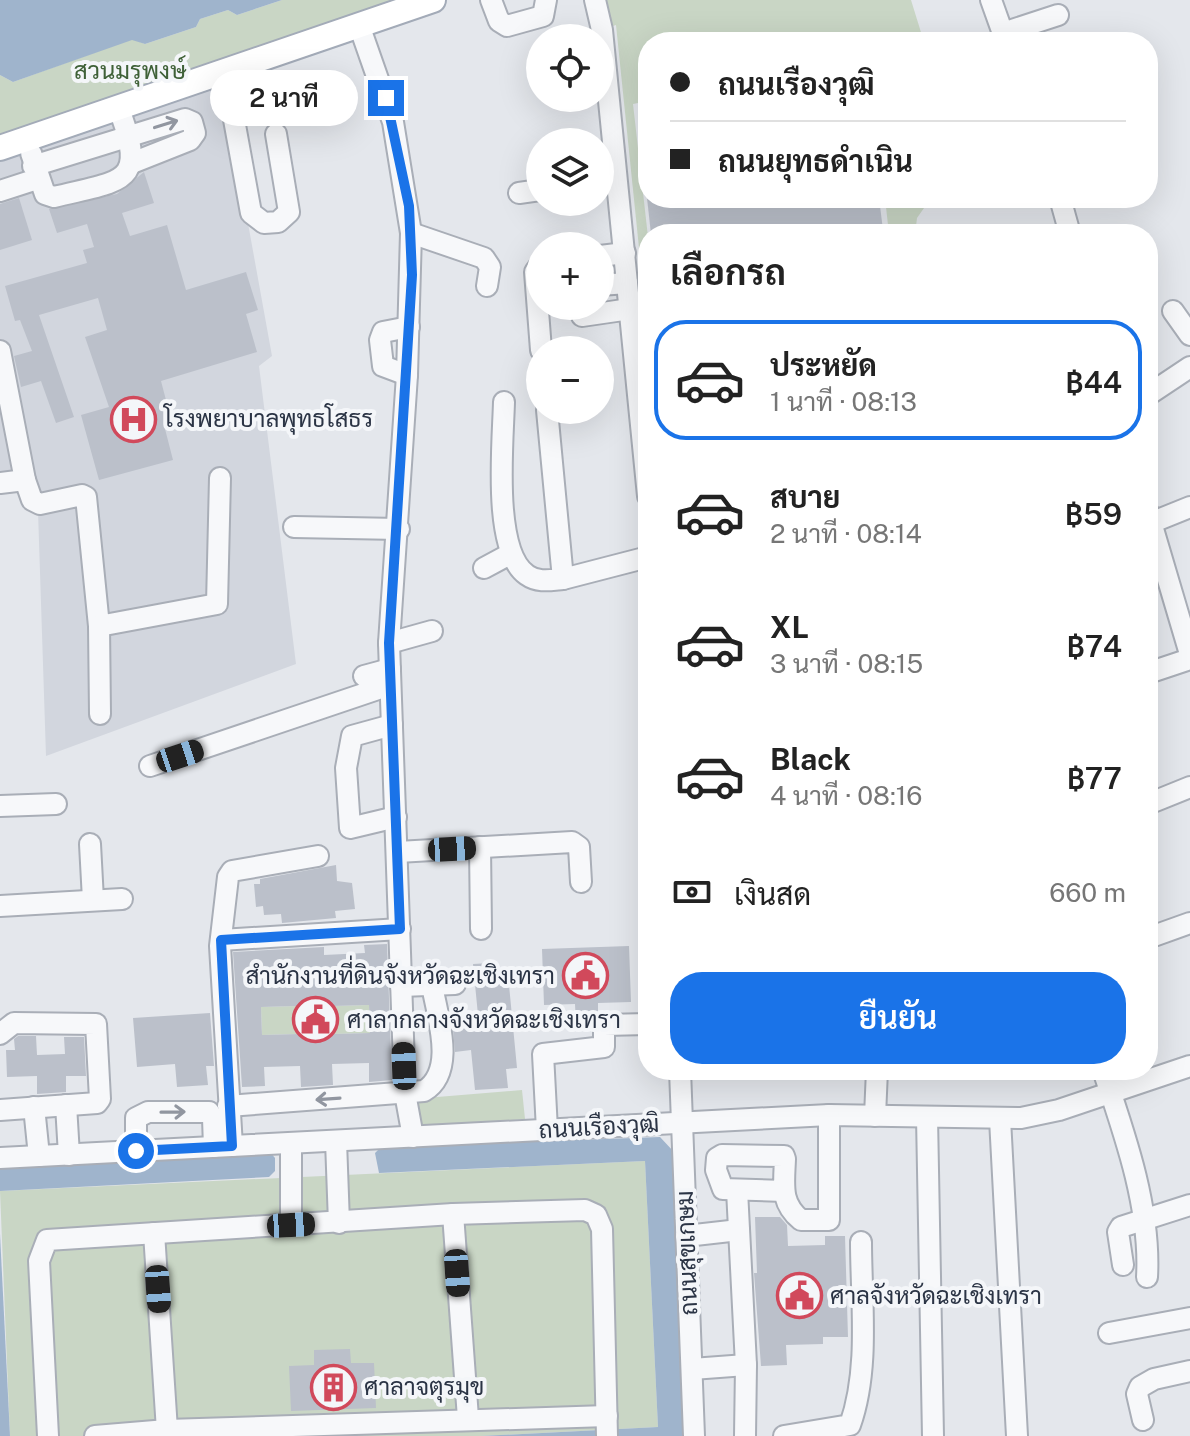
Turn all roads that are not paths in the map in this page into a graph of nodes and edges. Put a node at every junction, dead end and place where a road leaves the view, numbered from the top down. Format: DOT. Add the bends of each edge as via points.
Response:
graph roads {
  1 [pos="433,0"];
  2 [pos="491,0"];
  3 [pos="546,0"];
  4 [pos="595,0"];
  5 [pos="991,0"];
  6 [pos="1058,15"];
  7 [pos="359,25"];
  8 [pos="1002,32"];
  9 [pos="1018,32"];
  10 [pos="225,70"];
  11 [pos="118,107"];
  12 [pos="604,128"];
  13 [pos="276,134"];
  14 [pos="129,135"];
  15 [pos="28,139"];
  16 [pos="0,148"];
  17 [pos="132,163"];
  18 [pos="35,172"];
  19 [pos="0,191"];
  20 [pos="526,192"];
  21 [pos="519,193"];
  22 [pos="614,204"];
  23 [pos="411,233"];
  24 [pos="625,253"];
  25 [pos="614,254"];
  26 [pos="627,283"];
  27 [pos="614,284"];
  28 [pos="487,286"];
  29 [pos="630,309"];
  30 [pos="614,311"];
  31 [pos="1173,311"];
  32 [pos="409,327"];
  33 [pos="1190,335"];
  34 [pos="0,351"];
  35 [pos="1190,367"];
  36 [pos="407,375"];
  37 [pos="1158,388"];
  38 [pos="638,392"];
  39 [pos="504,402"];
  40 [pos="548,424"];
  41 [pos="220,478"];
  42 [pos="25,480"];
  43 [pos="0,483"];
  44 [pos="1190,507"];
  45 [pos="1158,517"];
  46 [pos="294,527"];
  47 [pos="399,529"];
  48 [pos="1158,550"];
  49 [pos="510,554"];
  50 [pos="638,560"];
  51 [pos="484,568"];
  52 [pos="563,579"];
  53 [pos="99,626"];
  54 [pos="432,631"];
  55 [pos="389,643"];
  56 [pos="1190,656"];
  57 [pos="1158,669"];
  58 [pos="364,676"];
  59 [pos="390,677"];
  60 [pos="100,714"];
  61 [pos="392,725"];
  62 [pos="150,766"];
  63 [pos="1190,787"];
  64 [pos="1158,800"];
  65 [pos="56,804"];
  66 [pos="0,806"];
  67 [pos="396,817"];
  68 [pos="90,844"];
  69 [pos="480,847"];
  70 [pos="398,852"];
  71 [pos="318,856"];
  72 [pos="581,882"];
  73 [pos="122,899"];
  74 [pos="93,900"];
  75 [pos="0,906"];
  76 [pos="1190,923"];
  77 [pos="400,929"];
  78 [pos="481,929"];
  79 [pos="1158,934"];
  80 [pos="221,940"];
  81 [pos="455,984"];
  82 [pos="432,985"];
  83 [pos="401,986"];
  84 [pos="638,1024"];
  85 [pos="0,1034"];
  86 [pos="1190,1066"];
  87 [pos="1158,1076"];
  88 [pos="681,1080"];
  89 [pos="877,1080"];
  90 [pos="1106,1080"];
  91 [pos="1147,1080"];
  92 [pos="1110,1092"];
  93 [pos="405,1093"];
  94 [pos="66,1105"];
  95 [pos="228,1106"];
  96 [pos="34,1107"];
  97 [pos="0,1110"];
  98 [pos="829,1115"];
  99 [pos="875,1116"];
  100 [pos="927,1117"];
  101 [pos="1000,1119"];
  102 [pos="683,1123"];
  103 [pos="547,1130"];
  104 [pos="413,1137"];
  105 [pos="336,1141"];
  106 [pos="291,1143"];
  107 [pos="223,1147"];
  108 [pos="136,1151"];
  109 [pos="69,1155"];
  110 [pos="39,1156"];
  111 [pos="0,1158"];
  112 [pos="737,1190"];
  113 [pos="784,1191"];
  114 [pos="1190,1205"];
  115 [pos="453,1214"];
  116 [pos="1145,1219"];
  117 [pos="339,1223"];
  118 [pos="291,1225"];
  119 [pos="739,1230"];
  120 [pos="154,1233"];
  121 [pos="686,1236"];
  122 [pos="861,1242"];
  123 [pos="1123,1265"];
  124 [pos="1147,1277"];
  125 [pos="1190,1318"];
  126 [pos="1109,1333"];
  127 [pos="746,1365"];
  128 [pos="692,1369"];
  129 [pos="1190,1371"];
  130 [pos="468,1418"];
  131 [pos="1143,1420"];
  132 [pos="606,1426"];
  133 [pos="167,1430"];
  134 [pos="339,1431"];
  135 [pos="48,1436"];
  136 [pos="95,1436"];
  137 [pos="694,1436"];
  138 [pos="745,1436"];
  139 [pos="784,1436"];
  140 [pos="933,1436"];
  141 [pos="1017,1436"];
  1 -- 7 [label="main road"];
  2 -- 3 [label="street" via="499,21 507,26 543,16"];
  4 -- 12 [label="street"];
  5 -- 8 [label="street"];
  6 -- 9 [label="street"];
  7 -- 10 [label="main road"];
  7 -- 23 [label="street" via="393,122"];
  10 -- 11 [label="main road"];
  10 -- 13 [label="street" via="251,213 264,223 278,222 289,212"];
  11 -- 14 [label="street"];
  11 -- 15 [label="main road"];
  14 -- 17 [label="street"];
  14 -- 17 [label="street, one-way" via="185,119 195,133 190,140"];
  14 -- 18 [label="street"];
  15 -- 16 [label="main road"];
  15 -- 18 [label="street"];
  17 -- 18 [label="street" via="112,182 54,197 45,194"];
  18 -- 19 [label="street"];
  20 -- 21 [label="street"];
  22 -- 24 [label="street"];
  23 -- 28 [label="street" via="484,258 490,267"];
  23 -- 32 [label="street"];
  24 -- 25 [label="street"];
  24 -- 26 [label="street"];
  26 -- 27 [label="street"];
  26 -- 29 [label="street"];
  29 -- 30 [label="street"];
  29 -- 38 [label="street"];
  31 -- 33 [label="street"];
  32 -- 36 [label="street"];
  32 -- 36 [label="street" via="383,332 380,340 383,366"];
  34 -- 42 [label="street"];
  35 -- 37 [label="street"];
  36 -- 47 [label="street"];
  39 -- 49 [label="street" via="502,478"];
  40 -- 52 [label="street"];
  41 -- 53 [label="street" via="217,604"];
  42 -- 43 [label="street"];
  42 -- 53 [label="street" via="32,500 40,504 82,495 88,501"];
  44 -- 45 [label="street"];
  46 -- 47 [label="street"];
  47 -- 55 [label="street"];
  48 -- 56 [label="street"];
  49 -- 51 [label="street"];
  49 -- 52 [label="street" via="527,576"];
  50 -- 52 [label="street"];
  53 -- 60 [label="street"];
  54 -- 55 [label="street"];
  55 -- 59 [label="street"];
  56 -- 57 [label="street"];
  58 -- 59 [label="street"];
  59 -- 61 [label="street"];
  59 -- 62 [label="street"];
  61 -- 67 [label="street"];
  61 -- 67 [label="street" via="352,736 346,768 350,828"];
  63 -- 64 [label="street"];
  65 -- 66 [label="street"];
  67 -- 70 [label="street"];
  68 -- 74 [label="street"];
  69 -- 70 [label="street"];
  69 -- 72 [label="street" via="572,842 579,847"];
  69 -- 78 [label="street"];
  70 -- 77 [label="street"];
  71 -- 80 [label="street" via="232,871"];
  73 -- 74 [label="street"];
  74 -- 75 [label="street"];
  76 -- 79 [label="street"];
  77 -- 80 [label="street"];
  77 -- 83 [label="street"];
  80 -- 95 [label="street"];
  81 -- 82 [label="street"];
  82 -- 83 [label="street"];
  82 -- 93 [label="street" via="443,1067 434,1085"];
  83 -- 93 [label="street"];
  84 -- 103 [label="street" via="604,1025 604,1047 543,1054"];
  85 -- 94 [label="street" via="14,1023 97,1025 100,1099"];
  86 -- 87 [label="street, ถนนเรืองวุฒิ"];
  88 -- 102 [label="street, ถนนสุขเกษม"];
  89 -- 99 [label="street"];
  90 -- 92 [label="street"];
  91 -- 92 [label="street, ถนนเรืองวุฒิ"];
  92 -- 101 [label="street, ถนนเรืองวุฒิ" via="1059,1110"];
  92 -- 116 [label="street"];
  93 -- 95 [label="street, one-way"];
  93 -- 104 [label="street"];
  94 -- 96 [label="street"];
  94 -- 109 [label="street"];
  95 -- 107 [label="street"];
  96 -- 97 [label="street"];
  96 -- 110 [label="street"];
  98 -- 99 [label="street, ถนนเรืองวุฒิ"];
  98 -- 102 [label="street, ถนนเรืองวุฒิ"];
  98 -- 113 [label="street" via="829,1220 801,1220 784,1203"];
  99 -- 100 [label="street, ถนนเรืองวุฒิ"];
  100 -- 101 [label="street, ถนนเรืองวุฒิ"];
  100 -- 140 [label="street"];
  101 -- 141 [label="street"];
  102 -- 103 [label="street, ถนนเรืองวุฒิ"];
  102 -- 121 [label="street, ถนนสุขเกษม"];
  103 -- 104 [label="street, ถนนเรืองวุฒิ"];
  104 -- 105 [label="street, ถนนเรืองวุฒิ"];
  105 -- 106 [label="street, ถนนเรืองวุฒิ"];
  105 -- 117 [label="street"];
  106 -- 107 [label="street, ถนนเรืองวุฒิ"];
  106 -- 118 [label="street"];
  107 -- 108 [label="street, ถนนเรืองวุฒิ"];
  108 -- 107 [label="street, one-way" via="136,1118 148,1112 209,1112"];
  108 -- 109 [label="street, ถนนเรืองวุฒิ"];
  109 -- 110 [label="street, ถนนเรืองวุฒิ"];
  110 -- 111 [label="street, ถนนเรืองวุฒิ"];
  112 -- 113 [label="street"];
  112 -- 113 [label="street" via="719,1186 717,1158 722,1155 784,1156"];
  112 -- 119 [label="street"];
  114 -- 116 [label="street"];
  115 -- 117 [label="street"];
  115 -- 130 [label="street"];
  115 -- 132 [label="street" via="585,1210 596,1215 602,1229"];
  116 -- 123 [label="street" via="1118,1232"];
  116 -- 124 [label="street"];
  117 -- 118 [label="street"];
  118 -- 120 [label="street"];
  119 -- 121 [label="street"];
  119 -- 127 [label="street"];
  120 -- 133 [label="street"];
  120 -- 135 [label="street" via="54,1238 41,1248"];
  121 -- 128 [label="street, ถนนสุขเกษม"];
  122 -- 139 [label="street" via="861,1357 850,1425"];
  125 -- 126 [label="street"];
  127 -- 128 [label="street"];
  127 -- 138 [label="street"];
  128 -- 137 [label="street, ถนนสุขเกษม"];
  129 -- 131 [label="street" via="1140,1387"];
  130 -- 132 [label="street"];
  130 -- 134 [label="street"];
  133 -- 134 [label="street"];
  133 -- 136 [label="street"];
}
